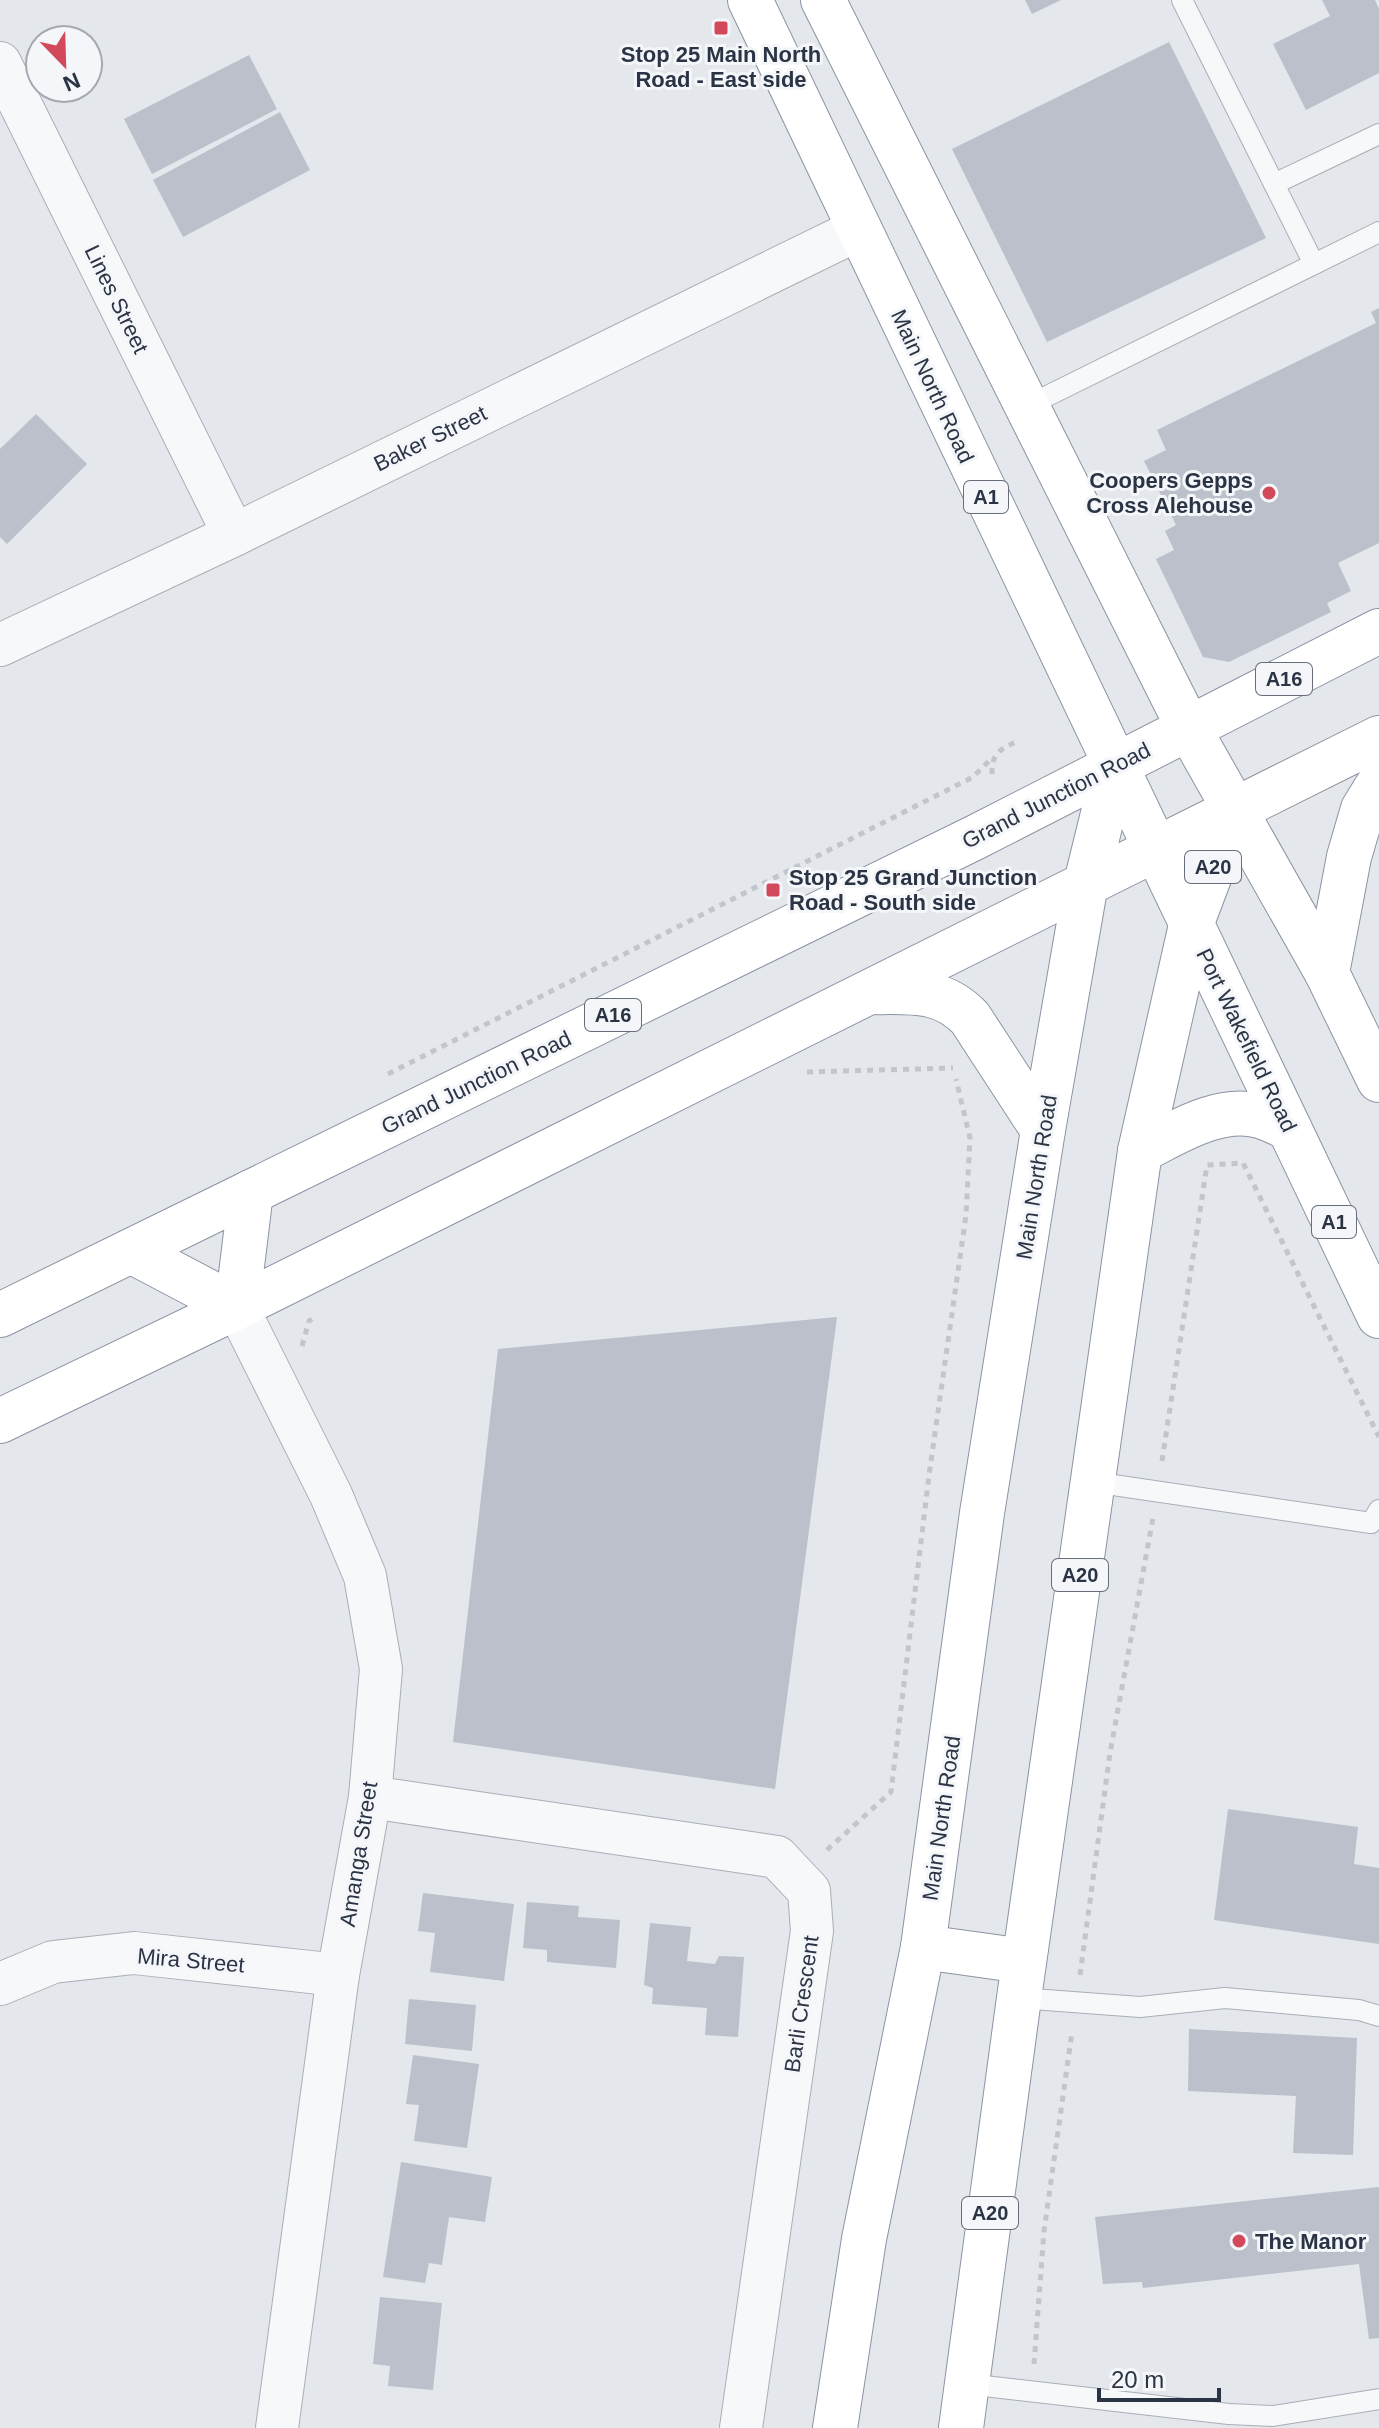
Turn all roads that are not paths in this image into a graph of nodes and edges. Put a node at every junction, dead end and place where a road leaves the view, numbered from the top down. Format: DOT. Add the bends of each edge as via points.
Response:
graph roads {
  1 [pos="750,0"];
  2 [pos="823,0"];
  3 [pos="1182,0"];
  4 [pos="0,63"];
  5 [pos="1379,134"];
  6 [pos="1274,184"];
  7 [pos="859,229"];
  8 [pos="1379,232"];
  9 [pos="1314,264"];
  10 [pos="1027,406"];
  11 [pos="234,535"];
  12 [pos="1379,631"];
  13 [pos="0,645"];
  14 [pos="1188,727"];
  15 [pos="1379,738"];
  16 [pos="1115,765"];
  17 [pos="1379,783"];
  18 [pos="1235,809"];
  19 [pos="1155,849"];
  20 [pos="1086,883"];
  21 [pos="1191,925"];
  22 [pos="1327,973"];
  23 [pos="867,992"];
  24 [pos="1379,1080"];
  25 [pos="1289,1128"];
  26 [pos="1043,1130"];
  27 [pos="1140,1151"];
  28 [pos="251,1192"];
  29 [pos="131,1251"];
  30 [pos="237,1307"];
  31 [pos="0,1315"];
  32 [pos="1379,1316"];
  33 [pos="0,1421"];
  34 [pos="1093,1482"];
  35 [pos="1379,1510"];
  36 [pos="370,1797"];
  37 [pos="923,1947"];
  38 [pos="338,1975"];
  39 [pos="1021,1980"];
  40 [pos="0,1984"];
  41 [pos="1379,2016"];
  42 [pos="967,2384"];
  43 [pos="1379,2399"];
  44 [pos="277,2428"];
  45 [pos="741,2428"];
  46 [pos="835,2428"];
  47 [pos="961,2428"];
  1 -- 7 [label="highway, Main North Road / A1"];
  2 -- 10 [label="highway"];
  3 -- 6 [label="lane"];
  4 -- 11 [label="street, Lines Street"];
  5 -- 6 [label="lane"];
  6 -- 9 [label="lane"];
  7 -- 11 [label="street, Baker Street"];
  7 -- 16 [label="highway, Main North Road / A1"];
  8 -- 9 [label="lane"];
  9 -- 10 [label="lane"];
  10 -- 14 [label="highway"];
  11 -- 13 [label="street, Baker Street"];
  12 -- 14 [label="highway, Grand Junction Road / A16"];
  14 -- 16 [label="highway, Grand Junction Road / A16"];
  14 -- 18 [label="highway"];
  15 -- 18 [label="highway"];
  16 -- 19 [label="highway, Port Wakefield Road / A1"];
  16 -- 20 [label="highway, Main North Road"];
  16 -- 28 [label="highway, Grand Junction Road / A16"];
  17 -- 22 [label="highway" via="1363,809 1349,857"];
  18 -- 19 [label="highway"];
  18 -- 21 [label="highway, A20"];
  18 -- 22 [label="highway"];
  19 -- 20 [label="highway"];
  19 -- 21 [label="highway, Port Wakefield Road / A1"];
  20 -- 23 [label="highway"];
  20 -- 26 [label="highway, Main North Road"];
  21 -- 25 [label="highway, Port Wakefield Road / A1"];
  21 -- 27 [label="highway, A20"];
  22 -- 24 [label="highway"];
  23 -- 26 [label="highway" via="922,993 958,1005"];
  23 -- 30 [label="highway"];
  25 -- 27 [label="highway" via="1261,1116 1230,1113"];
  25 -- 32 [label="highway, Port Wakefield Road / A1"];
  26 -- 37 [label="highway, Main North Road" via="982,1513"];
  27 -- 34 [label="highway, A20"];
  28 -- 29 [label="highway, Grand Junction Road / A16"];
  28 -- 30 [label="highway"];
  29 -- 30 [label="highway"];
  29 -- 31 [label="highway, Grand Junction Road / A16"];
  30 -- 33 [label="highway"];
  30 -- 36 [label="street, Amanga Street" via="331,1495 365,1576 381,1669"];
  34 -- 35 [label="lane" via="1371,1523"];
  34 -- 39 [label="highway, A20"];
  36 -- 38 [label="street, Amanga Street"];
  36 -- 45 [label="street, Barli Crescent" via="777,1857 809,1891 812,1931"];
  37 -- 39 [label="highway"];
  37 -- 46 [label="highway, Main North Road" via="864,2239"];
  38 -- 40 [label="street, Mira Street" via="134,1953 53,1962"];
  38 -- 44 [label="street, Amanga Street"];
  39 -- 41 [label="lane" via="1076,2002 1140,2007 1225,1998"];
  39 -- 42 [label="highway, A20"];
  42 -- 43 [label="lane" via="1273,2416"];
  42 -- 47 [label="highway, A20"];
}
